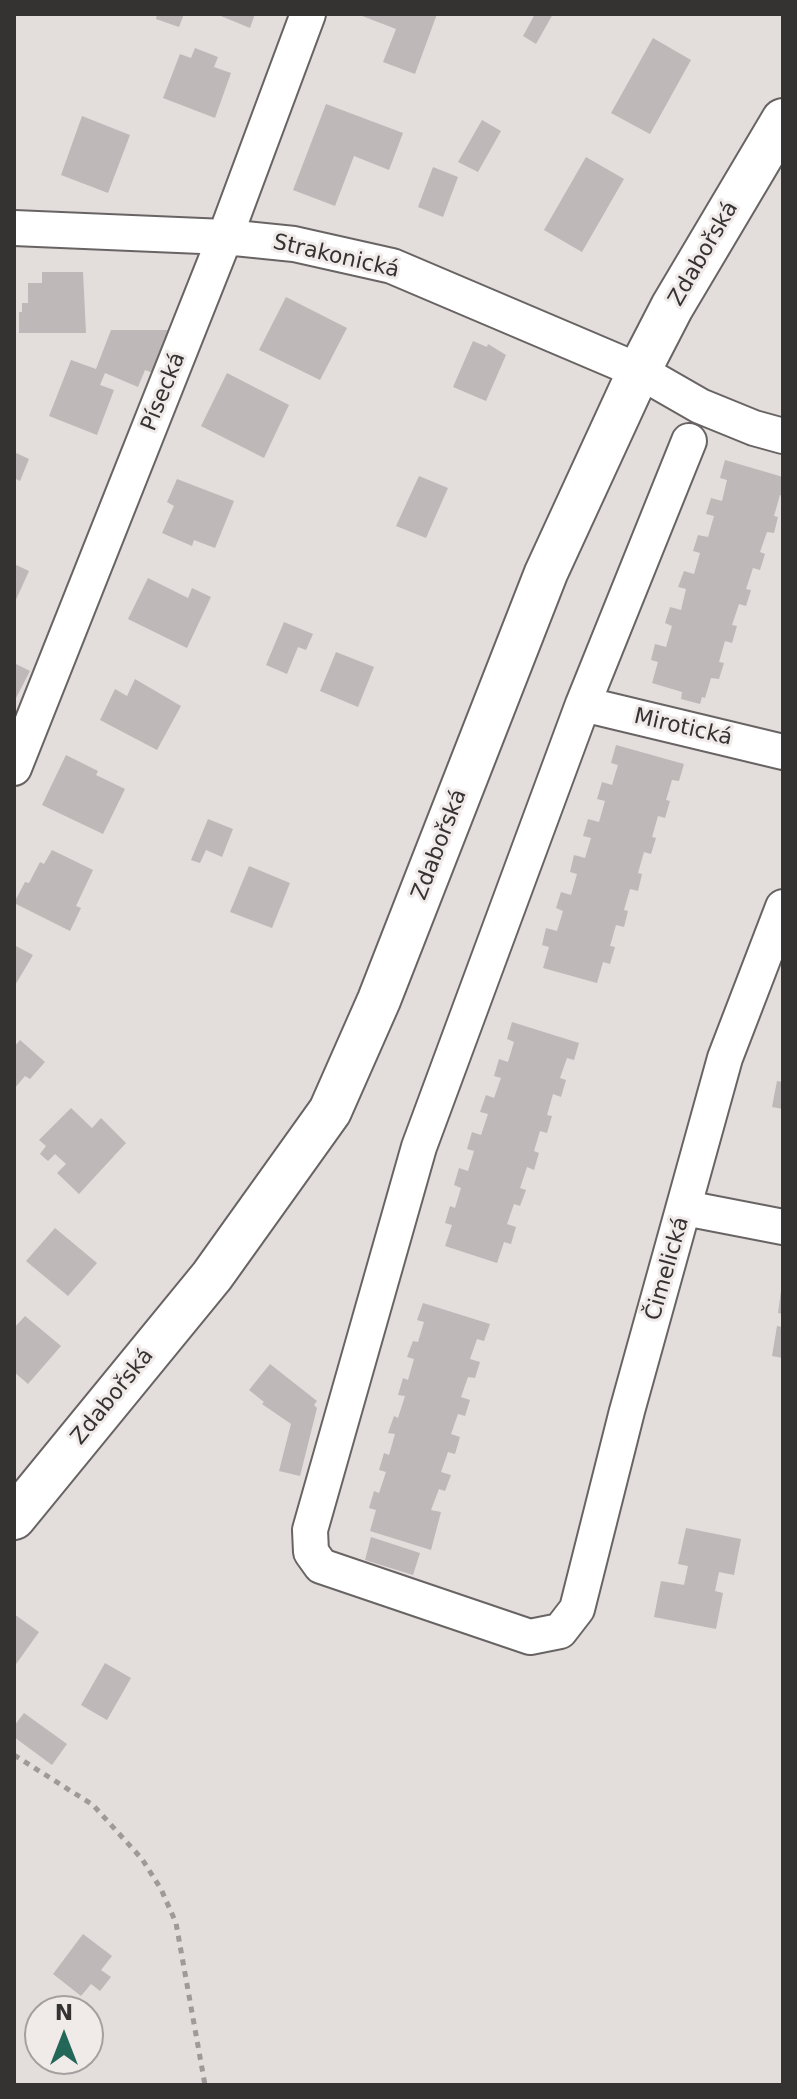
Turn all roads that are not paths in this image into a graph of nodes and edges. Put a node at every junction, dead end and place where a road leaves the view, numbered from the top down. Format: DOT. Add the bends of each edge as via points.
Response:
graph roads {
  1 [pos="308,14"];
  2 [pos="783,120"];
  3 [pos="14,228"];
  4 [pos="225,237"];
  5 [pos="639,371"];
  6 [pos="783,436"];
  7 [pos="689,441"];
  8 [pos="583,704"];
  9 [pos="783,752"];
  10 [pos="14,768"];
  11 [pos="783,907"];
  12 [pos="685,1208"];
  13 [pos="783,1227"];
  14 [pos="14,1518"];
  1 -- 4 [label="street, Písecká"];
  2 -- 5 [label="street, Zdabořská"];
  3 -- 4 [label="street, Strakonická"];
  4 -- 5 [label="street, Strakonická" via="294,244 392,266"];
  4 -- 10 [label="street, Písecká"];
  5 -- 6 [label="street, Strakonická" via="700,406"];
  5 -- 14 [label="street, Zdabořská" via="546,573 379,1000 330,1111 212,1276"];
  7 -- 8 [label="street"];
  8 -- 9 [label="street, Mirotická"];
  8 -- 12 [label="street, Čimelická" via="419,1147 310,1530 311,1552 321,1566 530,1637 560,1631 577,1609"];
  11 -- 12 [label="street, Čimelická" via="725,1058"];
  12 -- 13 [label="street"];
}
